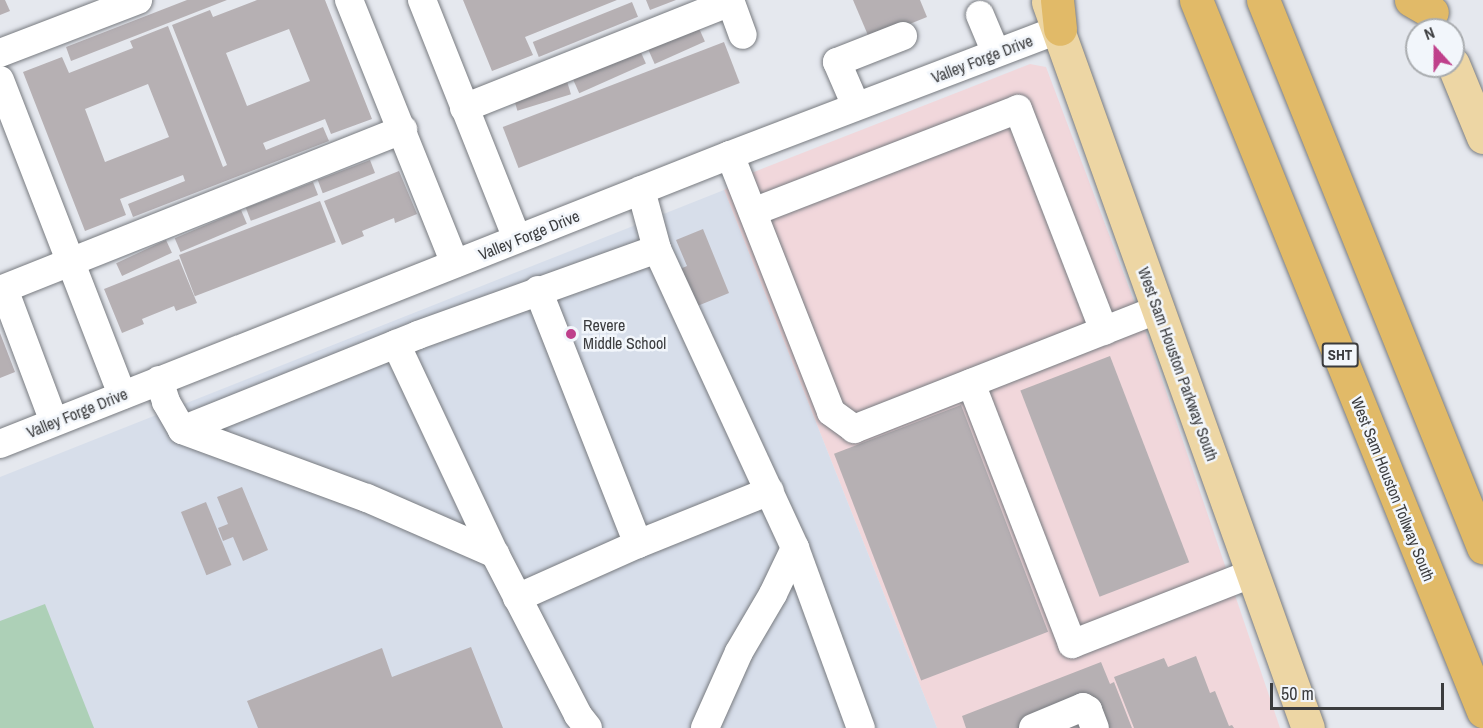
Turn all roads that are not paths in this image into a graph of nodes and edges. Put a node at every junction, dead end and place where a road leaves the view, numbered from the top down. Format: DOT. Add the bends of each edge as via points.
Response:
graph roads {
  1 [pos="138,0"];
  2 [pos="350,0"];
  3 [pos="422,0"];
  4 [pos="1196,0"];
  5 [pos="1263,0"];
  6 [pos="730,1"];
  7 [pos="1054,10"];
  8 [pos="980,15"];
  9 [pos="743,35"];
  10 [pos="903,36"];
  11 [pos="0,53"];
  12 [pos="996,53"];
  13 [pos="1459,78"];
  14 [pos="0,80"];
  15 [pos="856,106"];
  16 [pos="464,108"];
  17 [pos="403,130"];
  18 [pos="1483,136"];
  19 [pos="730,155"];
  20 [pos="641,190"];
  21 [pos="753,212"];
  22 [pos="517,239"];
  23 [pos="657,249"];
  24 [pos="70,261"];
  25 [pos="455,264"];
  26 [pos="2,290"];
  27 [pos="538,290"];
  28 [pos="1159,309"];
  29 [pos="1104,331"];
  30 [pos="396,344"];
  31 [pos="159,380"];
  32 [pos="971,383"];
  33 [pos="122,395"];
  34 [pos="54,422"];
  35 [pos="182,430"];
  36 [pos="0,444"];
  37 [pos="770,491"];
  38 [pos="638,544"];
  39 [pos="1483,547"];
  40 [pos="795,548"];
  41 [pos="495,554"];
  42 [pos="1253,573"];
  43 [pos="517,598"];
  44 [pos="1483,711"];
  45 [pos="1034,727"];
  46 [pos="588,728"];
  47 [pos="705,728"];
  48 [pos="861,728"];
  49 [pos="1095,728"];
  50 [pos="1308,728"];
  1 -- 11 [label="street"];
  2 -- 17 [label="street"];
  3 -- 16 [label="street"];
  4 -- 44 [label="highway, West Sam Houston Tollway South / SHT"];
  5 -- 39 [label="highway"];
  6 -- 9 [label="street"];
  6 -- 16 [label="street"];
  7 -- 12 [label="street, Valley Forge Drive"];
  7 -- 28 [label="main road, West Sam Houston Parkway South"];
  8 -- 12 [label="street"];
  10 -- 15 [label="street" via="837,62"];
  12 -- 15 [label="street, Valley Forge Drive"];
  13 -- 18 [label="main road"];
  14 -- 24 [label="street"];
  15 -- 19 [label="street, Valley Forge Drive"];
  16 -- 22 [label="street"];
  17 -- 24 [label="street"];
  17 -- 25 [label="street"];
  19 -- 20 [label="street, Valley Forge Drive"];
  19 -- 21 [label="street"];
  20 -- 22 [label="street, Valley Forge Drive"];
  20 -- 23 [label="street"];
  21 -- 29 [label="street" via="1018,109"];
  21 -- 32 [label="street" via="831,412 854,429"];
  22 -- 25 [label="street, Valley Forge Drive"];
  23 -- 27 [label="street"];
  23 -- 37 [label="street"];
  24 -- 26 [label="street"];
  24 -- 33 [label="street"];
  25 -- 31 [label="street, Valley Forge Drive"];
  26 -- 34 [label="street"];
  27 -- 30 [label="street"];
  27 -- 38 [label="street"];
  28 -- 29 [label="street"];
  28 -- 42 [label="main road, West Sam Houston Parkway South"];
  29 -- 32 [label="street"];
  30 -- 35 [label="street"];
  30 -- 41 [label="street"];
  31 -- 33 [label="street, Valley Forge Drive"];
  31 -- 35 [label="street"];
  32 -- 42 [label="street" via="1072,644"];
  33 -- 34 [label="street, Valley Forge Drive"];
  34 -- 36 [label="street, Valley Forge Drive"];
  35 -- 41 [label="street" via="367,498"];
  37 -- 38 [label="street"];
  37 -- 40 [label="street"];
  38 -- 43 [label="street"];
  40 -- 47 [label="street" via="739,652"];
  40 -- 48 [label="street"];
  41 -- 43 [label="street"];
  42 -- 50 [label="main road, West Sam Houston Parkway South"];
  43 -- 46 [label="street"];
  45 -- 49 [label="street" via="1083,707"];
}
